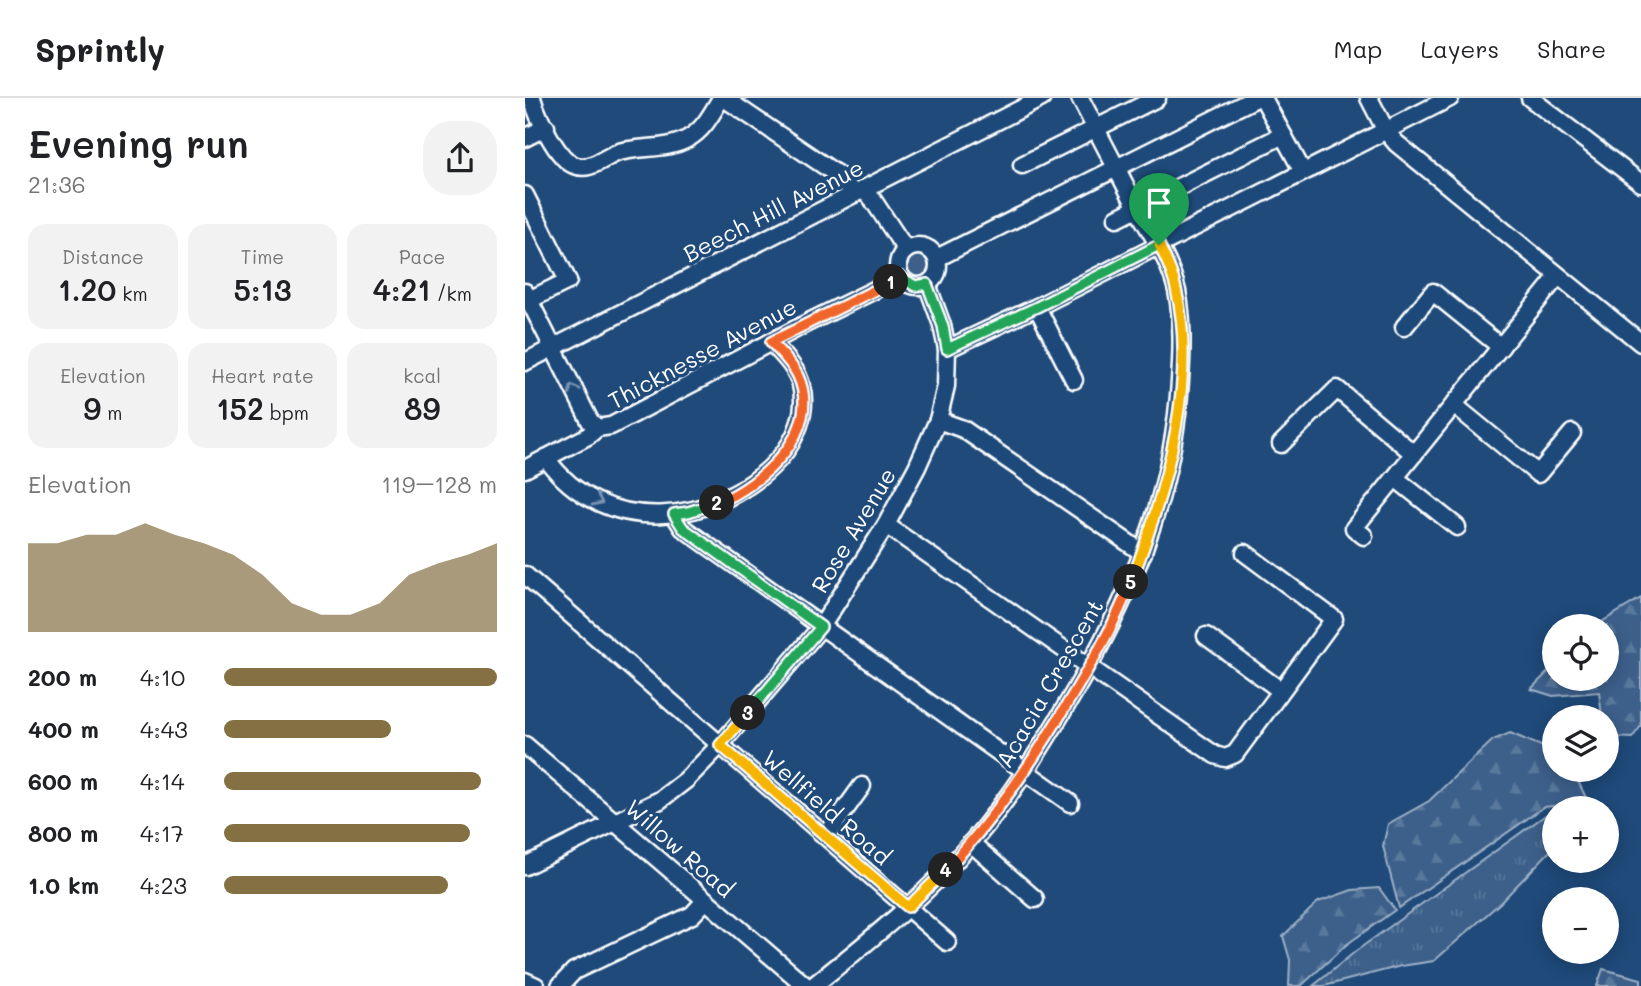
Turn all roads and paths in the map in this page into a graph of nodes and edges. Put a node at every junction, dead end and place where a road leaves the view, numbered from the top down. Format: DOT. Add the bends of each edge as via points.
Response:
graph roads {
  1 [pos="532,98"];
  2 [pos="723,98"];
  3 [pos="1042,98"];
  4 [pos="1080,98"];
  5 [pos="1157,98"];
  6 [pos="1256,98"];
  7 [pos="1263,98"];
  8 [pos="1369,98"];
  9 [pos="1450,98"];
  10 [pos="1530,98"];
  11 [pos="546,127"];
  12 [pos="1096,129"];
  13 [pos="1386,131"];
  14 [pos="1283,135"];
  15 [pos="525,138"];
  16 [pos="1022,164"];
  17 [pos="1116,168"];
  18 [pos="1303,172"];
  19 [pos="1640,181"];
  20 [pos="859,191"];
  21 [pos="525,195"];
  22 [pos="1137,209"];
  23 [pos="1117,218"];
  24 [pos="1159,245"];
  25 [pos="906,250"];
  26 [pos="937,258"];
  27 [pos="1558,276"];
  28 [pos="901,277"];
  29 [pos="927,284"];
  30 [pos="527,296"];
  31 [pos="1037,307"];
  32 [pos="1404,327"];
  33 [pos="771,342"];
  34 [pos="1641,342"];
  35 [pos="1501,347"];
  36 [pos="553,348"];
  37 [pos="947,349"];
  38 [pos="525,362"];
  39 [pos="1074,380"];
  40 [pos="1454,405"];
  41 [pos="938,421"];
  42 [pos="597,428"];
  43 [pos="1572,433"];
  44 [pos="1281,444"];
  45 [pos="1414,454"];
  46 [pos="546,458"];
  47 [pos="525,469"];
  48 [pos="1395,478"];
  49 [pos="674,514"];
  50 [pos="886,525"];
  51 [pos="1457,527"];
  52 [pos="1364,536"];
  53 [pos="1143,553"];
  54 [pos="1245,553"];
  55 [pos="525,576"];
  56 [pos="821,627"];
  57 [pos="1206,636"];
  58 [pos="1089,667"];
  59 [pos="1280,690"];
  60 [pos="525,745"];
  61 [pos="720,745"];
  62 [pos="1025,771"];
  63 [pos="862,786"];
  64 [pos="1070,803"];
  65 [pos="616,822"];
  66 [pos="825,836"];
  67 [pos="971,843"];
  68 [pos="525,866"];
  69 [pos="1035,899"];
  70 [pos="705,901"];
  71 [pos="908,907"];
  72 [pos="947,942"];
  73 [pos="525,981"];
  74 [pos="536,986"];
  75 [pos="560,986"];
  76 [pos="806,986"];
  77 [pos="813,986"];
  1 -- 11 [label="street"];
  2 -- 11 [label="street" via="685,141 629,149 587,166 566,160"];
  2 -- 20 [label="street"];
  3 -- 20 [label="street, Beech Hill Avenue"];
  4 -- 12 [label="street, Acacia Crescent"];
  5 -- 12 [label="street"];
  6 -- 17 [label="street"];
  7 -- 14 [label="street"];
  8 -- 13 [label="street"];
  9 -- 13 [label="street"];
  10 -- 19 [label="street"];
  11 -- 15 [label="street"];
  12 -- 16 [label="street"];
  12 -- 17 [label="street, Acacia Crescent"];
  13 -- 18 [label="street"];
  13 -- 27 [label="street"];
  14 -- 18 [label="street"];
  14 -- 22 [label="street"];
  17 -- 22 [label="street, Acacia Crescent"];
  17 -- 26 [label="street"];
  18 -- 24 [label="street"];
  20 -- 25 [label="street"];
  20 -- 36 [label="street, Beech Hill Avenue"];
  21 -- 30 [label="street" via="568,281"];
  22 -- 23 [label="street"];
  22 -- 24 [label="street, Acacia Crescent"];
  24 -- 31 [label="street"];
  24 -- 53 [label="street, Acacia Crescent" via="1181,311 1181,371 1167,471"];
  25 -- 26 [label="street" via="922,246"];
  25 -- 28 [label="street" via="898,263"];
  26 -- 29 [label="street" via="939,269"];
  27 -- 34 [label="street"];
  27 -- 35 [label="street"];
  28 -- 29 [label="street" via="915,286"];
  28 -- 33 [label="street, Thicknesse Avenue"];
  29 -- 37 [label="street, Rose Avenue"];
  30 -- 36 [label="street"];
  31 -- 37 [label="street"];
  31 -- 39 [label="street"];
  32 -- 35 [label="street" via="1433,292"];
  33 -- 42 [label="street, Thicknesse Avenue" via="606,429"];
  33 -- 49 [label="street" via="793,367 802,387 802,412 794,438 770,469 740,492 704,508"];
  35 -- 40 [label="street"];
  36 -- 38 [label="street, Beech Hill Avenue"];
  42 -- 36 [label="street, one-way"];
  37 -- 41 [label="street, Rose Avenue" via="946,386"];
  40 -- 43 [label="street" via="1538,474"];
  40 -- 45 [label="street"];
  41 -- 50 [label="street, Rose Avenue"];
  41 -- 53 [label="street" via="963,429"];
  42 -- 46 [label="street, Thicknesse Avenue"];
  44 -- 45 [label="street" via="1338,389"];
  45 -- 48 [label="street"];
  46 -- 47 [label="street, Thicknesse Avenue"];
  46 -- 49 [label="street, one-way" via="576,488 601,502 646,515"];
  48 -- 51 [label="street"];
  48 -- 52 [label="street" via="1354,528"];
  49 -- 56 [label="street" via="683,528"];
  50 -- 56 [label="street, Rose Avenue"];
  50 -- 58 [label="street"];
  53 -- 58 [label="street, Acacia Crescent"];
  54 -- 59 [label="street" via="1334,620"];
  55 -- 61 [label="street, Wellfield Road"];
  56 -- 61 [label="street, Rose Avenue"];
  56 -- 62 [label="street"];
  57 -- 59 [label="street"];
  58 -- 59 [label="street" via="1225,758 1234,754"];
  58 -- 62 [label="street, Acacia Crescent"];
  60 -- 65 [label="street, Willow Road"];
  61 -- 65 [label="street, Rose Avenue" via="687,780 660,800"];
  61 -- 66 [label="street, Wellfield Road"];
  62 -- 64 [label="street"];
  62 -- 67 [label="street, Acacia Crescent"];
  63 -- 66 [label="street"];
  65 -- 68 [label="street, Rose Avenue"];
  65 -- 70 [label="street, Willow Road"];
  66 -- 71 [label="street, Wellfield Road"];
  67 -- 69 [label="street"];
  67 -- 71 [label="street, Acacia Crescent"];
  70 -- 75 [label="street" via="692,915 574,971"];
  70 -- 76 [label="street, Willow Road"];
  71 -- 72 [label="street, Wellfield Road"];
  71 -- 77 [label="street, Acacia Crescent"];
  73 -- 74 [label="street"];
}
